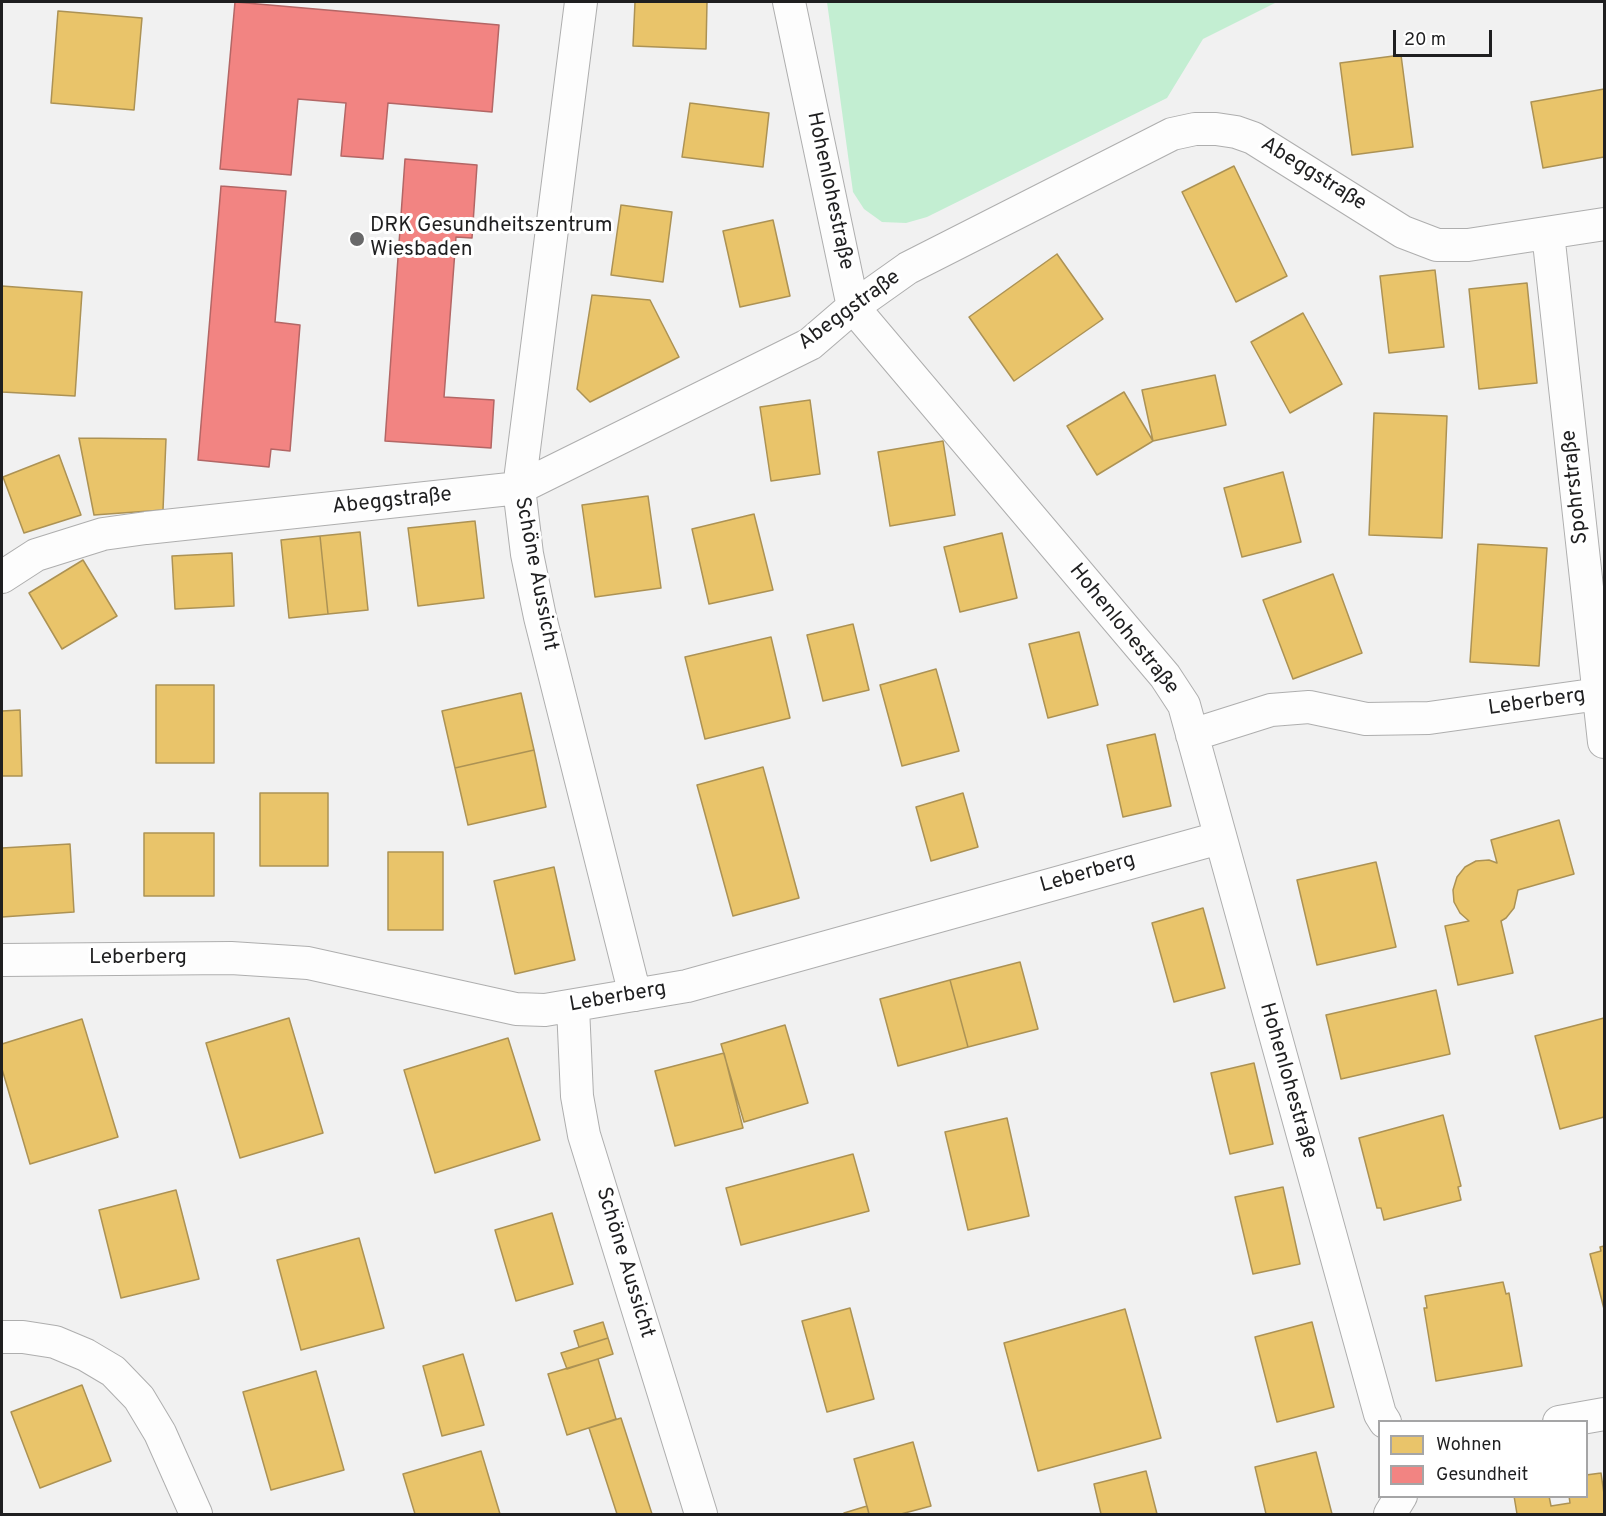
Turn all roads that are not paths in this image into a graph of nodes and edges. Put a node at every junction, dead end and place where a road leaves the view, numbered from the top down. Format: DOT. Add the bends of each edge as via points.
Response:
graph roads {
  1 [pos="580,2"];
  2 [pos="789,2"];
  3 [pos="1605,224"];
  4 [pos="1548,233"];
  5 [pos="853,307"];
  6 [pos="519,488"];
  7 [pos="2,577"];
  8 [pos="1599,694"];
  9 [pos="1192,735"];
  10 [pos="1605,741"];
  11 [pos="1219,838"];
  12 [pos="2,960"];
  13 [pos="635,995"];
  14 [pos="573,1007"];
  15 [pos="2,1337"];
  16 [pos="1605,1414"];
  17 [pos="1384,1420"];
  18 [pos="1570,1420"];
  19 [pos="1400,1498"];
  20 [pos="196,1515"];
  21 [pos="701,1515"];
  22 [pos="1390,1515"];
  1 -- 6 [label="street, Schöne Aussicht"];
  2 -- 5 [label="street, Hohenlohestraße"];
  3 -- 4 [label="street, Abeggstraße"];
  4 -- 5 [label="street, Abeggstraße" via="1468,245 1437,245 1403,232 1253,138 1236,132 1195,129 1172,134 908,268"];
  4 -- 8 [label="street, Spohrstraße"];
  5 -- 6 [label="street, Abeggstraße" via="810,344"];
  5 -- 9 [label="street, Hohenlohestraße" via="1165,676 1184,705"];
  6 -- 7 [label="street, Abeggstraße" via="103,534 36,555"];
  6 -- 13 [label="street, Schöne Aussicht" via="540,617"];
  8 -- 9 [label="street, Leberberg" via="1429,718 1366,719 1309,707 1271,710"];
  8 -- 10 [label="street, Spohrstraße"];
  9 -- 11 [label="street, Hohenlohestraße"];
  11 -- 13 [label="street, Leberberg" via="687,986"];
  11 -- 17 [label="street, Hohenlohestraße"];
  12 -- 14 [label="street, Leberberg" via="308,963 516,1009"];
  13 -- 14 [label="street, Leberberg"];
  14 -- 21 [label="street, Schöne Aussicht" via="577,1096 584,1135"];
  15 -- 20 [label="street" via="55,1342 113,1371 139,1398 160,1432"];
  16 -- 18 [label="street"];
  19 -- 22 [label="street"];
}
